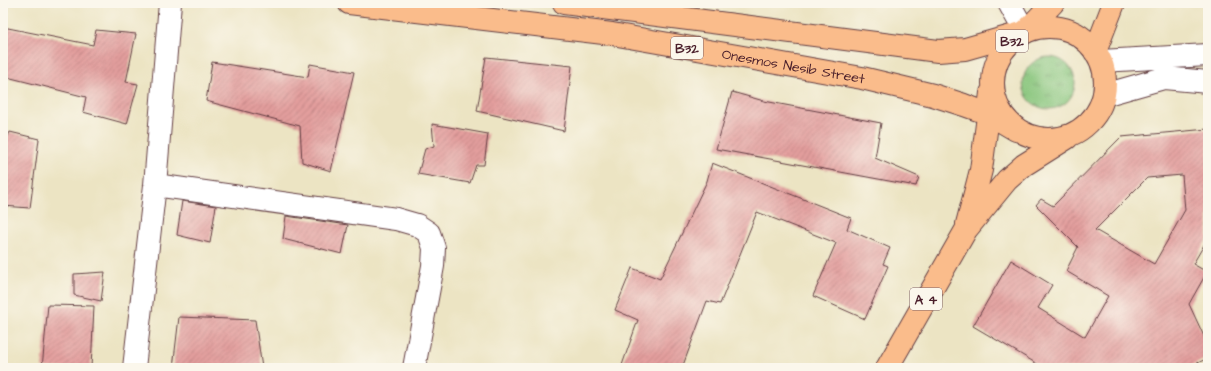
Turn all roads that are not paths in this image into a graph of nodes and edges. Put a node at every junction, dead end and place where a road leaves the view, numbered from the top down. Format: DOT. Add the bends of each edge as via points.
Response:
graph roads {
  1 [pos="170,3"];
  2 [pos="349,3"];
  3 [pos="564,3"];
  4 [pos="1009,3"];
  5 [pos="1053,3"];
  6 [pos="1114,3"];
  7 [pos="631,13"];
  8 [pos="768,30"];
  9 [pos="1025,32"];
  10 [pos="612,34"];
  11 [pos="1208,55"];
  12 [pos="1098,56"];
  13 [pos="762,62"];
  14 [pos="992,81"];
  15 [pos="1208,82"];
  16 [pos="1104,95"];
  17 [pos="989,114"];
  18 [pos="1016,130"];
  19 [pos="1070,136"];
  20 [pos="155,185"];
  21 [pos="966,230"];
  22 [pos="134,368"];
  23 [pos="414,368"];
  24 [pos="887,368"];
  1 -- 20 [label="street"];
  2 -- 10 [label="main road, Onesmos Nesib Street / B32"];
  3 -- 7 [label="main road, B32"];
  4 -- 9 [label="street"];
  5 -- 9 [label="main road"];
  6 -- 12 [label="main road"];
  7 -- 8 [label="main road, B32"];
  7 -- 10 [label="main road"];
  8 -- 9 [label="main road, B32" via="938,51 965,49"];
  8 -- 13 [label="main road"];
  9 -- 12 [label="main road, B32" via="1036,28 1063,29 1087,41"];
  9 -- 14 [label="main road, B32" via="1011,41 1002,53 995,66"];
  10 -- 13 [label="main road, Onesmos Nesib Street / B32"];
  11 -- 12 [label="street"];
  12 -- 16 [label="main road, B32" via="1105,78"];
  13 -- 17 [label="main road, Onesmos Nesib Street / B32" via="842,74 926,93"];
  14 -- 17 [label="main road, A 4"];
  14 -- 18 [label="main road, B32" via="999,110 1003,118"];
  15 -- 16 [label="street" via="1164,78"];
  16 -- 19 [label="main road, B32" via="1098,111 1085,126"];
  17 -- 18 [label="main road, Onesmos Nesib Street / B32"];
  17 -- 21 [label="main road, A 4" via="981,170"];
  18 -- 19 [label="main road, B32" via="1033,138 1051,140"];
  19 -- 21 [label="main road, A 4" via="1024,165 1007,180"];
  20 -- 22 [label="street"];
  20 -- 23 [label="street" via="396,218 417,225 429,233 434,248 433,266"];
  21 -- 24 [label="main road, A 4"];
}
